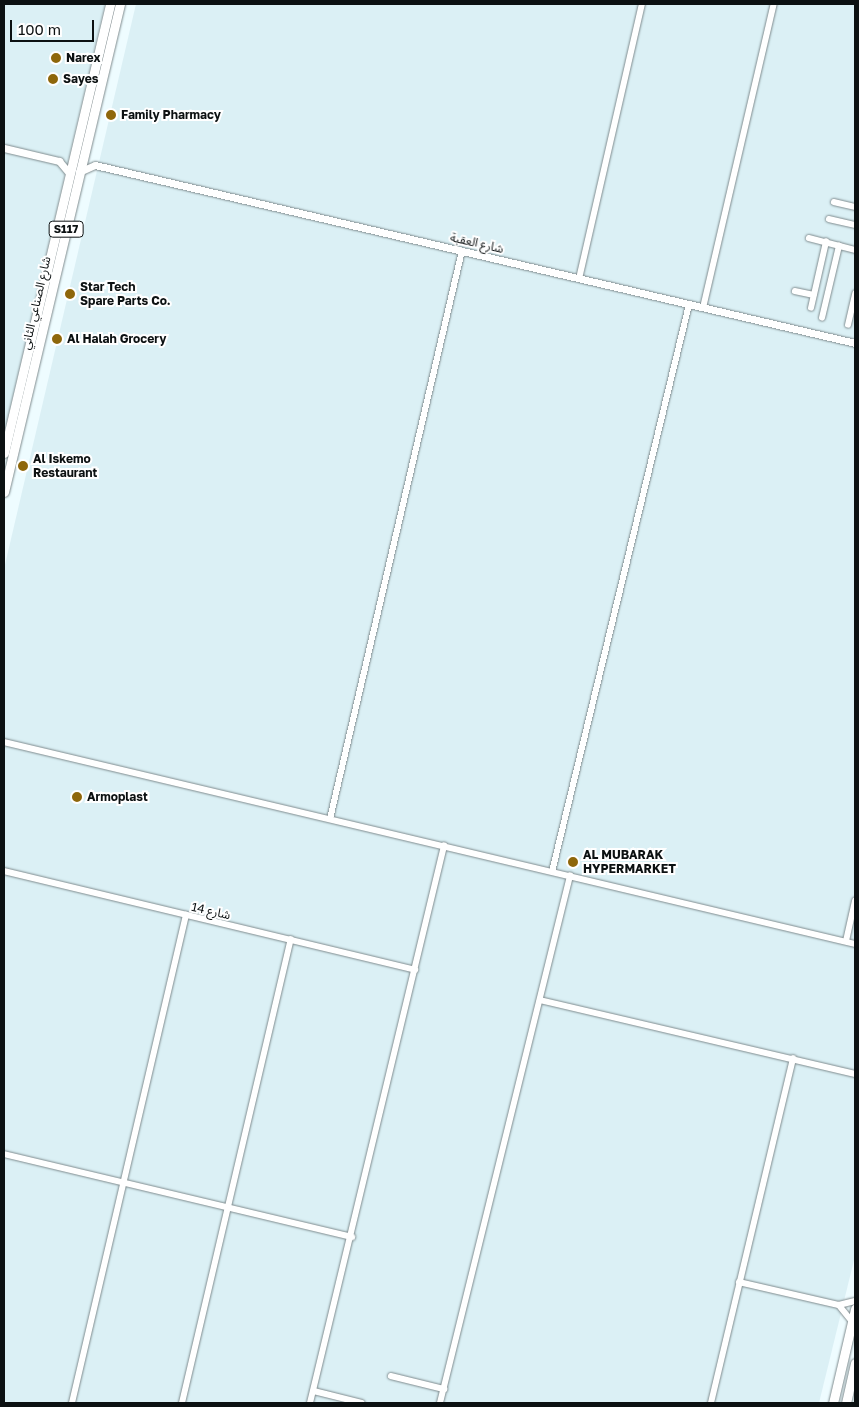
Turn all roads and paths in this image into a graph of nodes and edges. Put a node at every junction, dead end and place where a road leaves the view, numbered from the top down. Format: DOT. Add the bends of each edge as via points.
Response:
graph roads {
  1 [pos="110,4"];
  2 [pos="120,4"];
  3 [pos="642,4"];
  4 [pos="774,4"];
  5 [pos="4,148"];
  6 [pos="84,151"];
  7 [pos="74,155"];
  8 [pos="60,161"];
  9 [pos="95,164"];
  10 [pos="80,172"];
  11 [pos="70,174"];
  12 [pos="834,202"];
  13 [pos="855,207"];
  14 [pos="829,218"];
  15 [pos="855,225"];
  16 [pos="809,238"];
  17 [pos="826,242"];
  18 [pos="839,246"];
  19 [pos="855,250"];
  20 [pos="462,251"];
  21 [pos="579,279"];
  22 [pos="817,284"];
  23 [pos="830,287"];
  24 [pos="796,291"];
  25 [pos="855,294"];
  26 [pos="814,296"];
  27 [pos="689,305"];
  28 [pos="703,308"];
  29 [pos="811,308"];
  30 [pos="822,318"];
  31 [pos="848,325"];
  32 [pos="855,344"];
  33 [pos="4,453"];
  34 [pos="4,492"];
  35 [pos="4,742"];
  36 [pos="330,819"];
  37 [pos="444,846"];
  38 [pos="4,871"];
  39 [pos="552,872"];
  40 [pos="570,876"];
  41 [pos="855,902"];
  42 [pos="186,915"];
  43 [pos="291,940"];
  44 [pos="846,941"];
  45 [pos="855,944"];
  46 [pos="415,970"];
  47 [pos="540,1000"];
  48 [pos="793,1059"];
  49 [pos="855,1074"];
  50 [pos="4,1154"];
  51 [pos="124,1183"];
  52 [pos="228,1208"];
  53 [pos="352,1237"];
  54 [pos="739,1282"];
  55 [pos="855,1301"];
  56 [pos="839,1305"];
  57 [pos="855,1309"];
  58 [pos="852,1322"];
  59 [pos="855,1363"];
  60 [pos="392,1376"];
  61 [pos="444,1389"];
  62 [pos="314,1391"];
  63 [pos="72,1403"];
  64 [pos="182,1403"];
  65 [pos="310,1403"];
  66 [pos="362,1403"];
  67 [pos="440,1403"];
  68 [pos="710,1403"];
  69 [pos="833,1403"];
  70 [pos="846,1403"];
  1 -- 7 [label="main road, شارع الصناعي الثاني / S117"];
  2 -- 6 [label="main road, شارع الصناعي الثاني / S117"];
  3 -- 21 [label="street"];
  4 -- 28 [label="street"];
  5 -- 8 [label="street"];
  6 -- 9 [label="street"];
  6 -- 10 [label="main road, شارع الصناعي الثاني / S117"];
  7 -- 8 [label="street"];
  7 -- 11 [label="main road, شارع الصناعي الثاني / S117"];
  8 -- 11 [label="street"];
  9 -- 10 [label="street"];
  9 -- 20 [label="street, شارع العقبة"];
  10 -- 34 [label="main road, شارع الصناعي الثاني / S117"];
  11 -- 33 [label="main road, شارع الصناعي الثاني / S117"];
  12 -- 13 [label="street"];
  14 -- 15 [label="street"];
  16 -- 17 [label="street"];
  17 -- 18 [label="street"];
  17 -- 22 [label="street"];
  18 -- 19 [label="street"];
  18 -- 23 [label="street"];
  20 -- 21 [label="street, شارع العقبة"];
  20 -- 36 [label="street"];
  21 -- 27 [label="street, شارع العقبة"];
  22 -- 23 [label="street"];
  22 -- 26 [label="street"];
  23 -- 30 [label="street"];
  24 -- 26 [label="street"];
  25 -- 31 [label="street"];
  26 -- 29 [label="street"];
  27 -- 28 [label="street, شارع العقبة"];
  27 -- 39 [label="street"];
  28 -- 32 [label="street, شارع العقبة"];
  35 -- 36 [label="street"];
  36 -- 37 [label="street"];
  37 -- 39 [label="street"];
  37 -- 46 [label="street"];
  38 -- 42 [label="street, شارع 14"];
  39 -- 40 [label="street"];
  40 -- 44 [label="street"];
  40 -- 47 [label="street"];
  41 -- 44 [label="street"];
  42 -- 43 [label="street, شارع 14"];
  42 -- 51 [label="street"];
  43 -- 46 [label="street, شارع 14"];
  43 -- 52 [label="street"];
  44 -- 45 [label="street"];
  46 -- 53 [label="street"];
  47 -- 48 [label="street"];
  47 -- 61 [label="street"];
  48 -- 49 [label="street"];
  48 -- 54 [label="street"];
  50 -- 51 [label="street"];
  51 -- 52 [label="street"];
  51 -- 63 [label="street"];
  52 -- 53 [label="street"];
  52 -- 64 [label="street"];
  53 -- 62 [label="street"];
  54 -- 56 [label="street"];
  54 -- 68 [label="street"];
  55 -- 56 [label="street"];
  56 -- 58 [label="street"];
  57 -- 58 [label="main road"];
  58 -- 69 [label="main road"];
  59 -- 70 [label="main road"];
  60 -- 61 [label="street"];
  61 -- 67 [label="street"];
  62 -- 65 [label="street"];
  62 -- 66 [label="street"];
}
